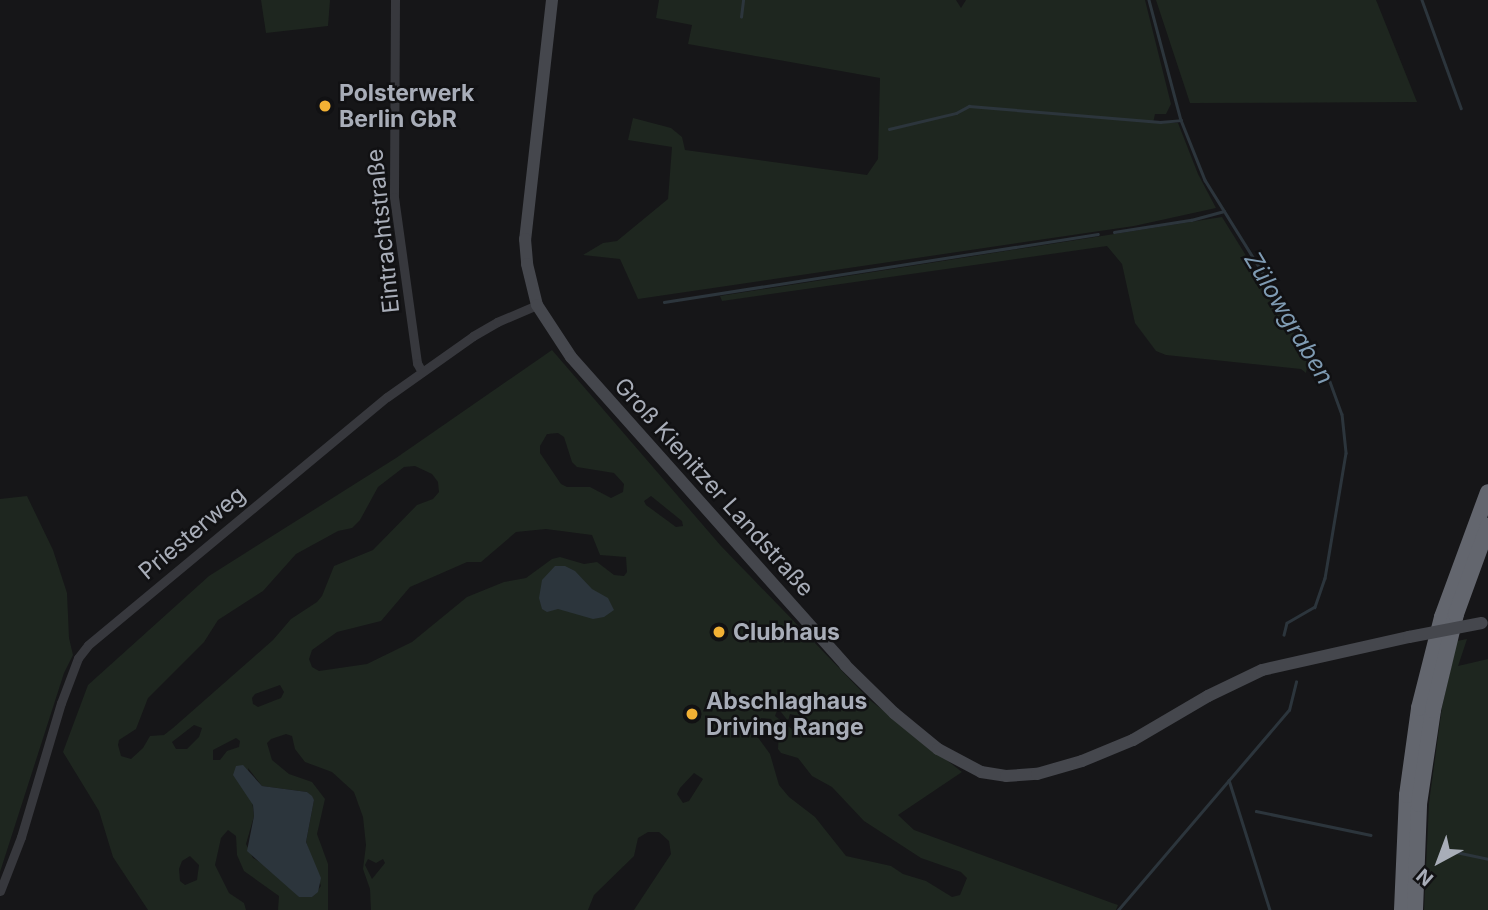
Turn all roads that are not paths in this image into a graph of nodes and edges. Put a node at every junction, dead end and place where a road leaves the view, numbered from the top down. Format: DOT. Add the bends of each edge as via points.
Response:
graph roads {
  1 [pos="395,0"];
  2 [pos="552,0"];
  3 [pos="537,305"];
  4 [pos="422,372"];
  5 [pos="1488,492"];
  6 [pos="1488,526"];
  7 [pos="1485,622"];
  8 [pos="0,891"];
  9 [pos="1402,910"];
  10 [pos="1415,910"];
  1 -- 4 [label="street, Eintrachtstraße" via="394,197 417,363"];
  2 -- 3 [label="main road, Groß Kienitzer Landstraße" via="525,239"];
  3 -- 4 [label="street, Priesterweg" via="497,322"];
  3 -- 7 [label="main road, Groß Kienitzer Landstraße, bridge" via="555,337 858,679 938,749 981,772 1023,776 1072,764 1133,740 1254,673 1292,661"];
  4 -- 8 [label="street, Priesterweg" via="88,645 78,658 61,703"];
  5 -- 9 [label="highway" via="1442,617 1419,708 1407,795"];
  6 -- 10 [label="highway" via="1456,614 1433,710 1419,804"];
}
